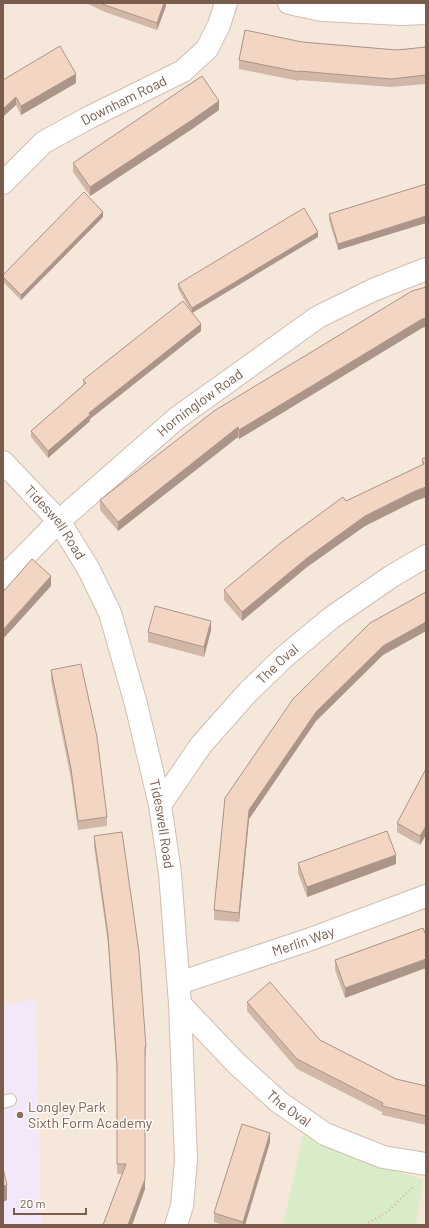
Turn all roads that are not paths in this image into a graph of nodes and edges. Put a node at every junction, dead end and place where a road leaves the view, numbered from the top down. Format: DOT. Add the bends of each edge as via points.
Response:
graph roads {
  1 [pos="226,3"];
  2 [pos="289,3"];
  3 [pos="426,13"];
  4 [pos="3,183"];
  5 [pos="426,269"];
  6 [pos="3,462"];
  7 [pos="59,521"];
  8 [pos="426,556"];
  9 [pos="3,578"];
  10 [pos="160,805"];
  11 [pos="426,896"];
  12 [pos="179,983"];
  13 [pos="180,1004"];
  14 [pos="426,1164"];
  15 [pos="176,1225"];
  1 -- 4 [label="street, Downham Road" via="207,49 183,71 44,142"];
  2 -- 3 [label="street" via="322,10"];
  5 -- 7 [label="street, Horninglow Road" via="373,290 318,317 177,418"];
  6 -- 7 [label="street, Tideswell Road"];
  7 -- 9 [label="street, Horninglow Road"];
  7 -- 10 [label="street, Tideswell Road" via="88,568 110,613 136,704"];
  8 -- 10 [label="street, The Oval" via="331,618 283,658 248,692 201,745"];
  10 -- 12 [label="street, Tideswell Road" via="170,873"];
  11 -- 12 [label="street, Merlin Way" via="308,940"];
  12 -- 13 [label="street, Tideswell Road"];
  13 -- 14 [label="street, The Oval" via="279,1102 325,1134 383,1157"];
  13 -- 15 [label="street, Tideswell Road" via="186,1160 182,1206"];
}
